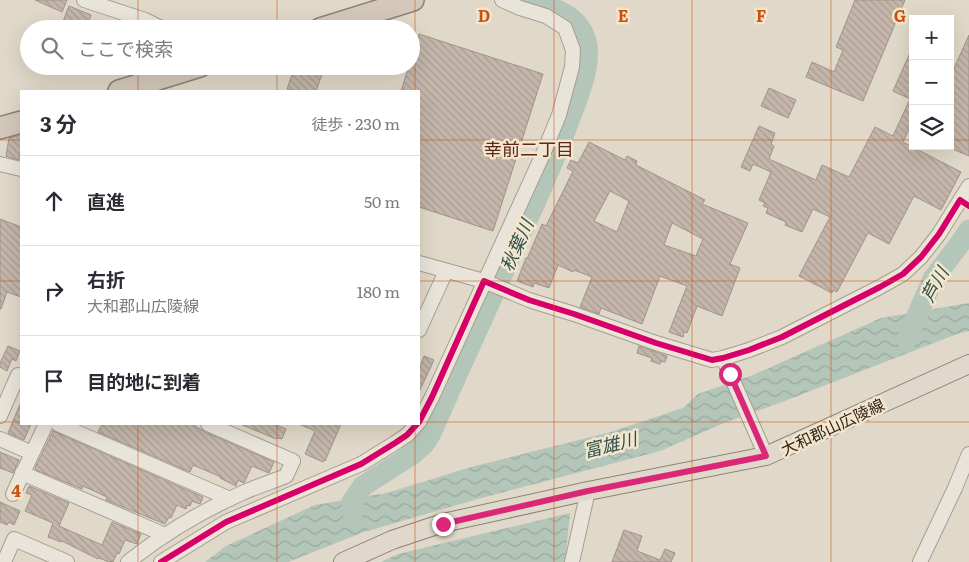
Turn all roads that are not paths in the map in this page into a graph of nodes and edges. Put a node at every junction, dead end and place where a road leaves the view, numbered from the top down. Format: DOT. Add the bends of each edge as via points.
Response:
graph roads {
  1 [pos="84,0"];
  2 [pos="412,0"];
  3 [pos="502,0"];
  4 [pos="145,20"];
  5 [pos="349,20"];
  6 [pos="171,75"];
  7 [pos="122,90"];
  8 [pos="20,122"];
  9 [pos="0,128"];
  10 [pos="0,164"];
  11 [pos="20,169"];
  12 [pos="969,186"];
  13 [pos="420,264"];
  14 [pos="446,271"];
  15 [pos="484,281"];
  16 [pos="420,328"];
  17 [pos="723,358"];
  18 [pos="968,366"];
  19 [pos="18,375"];
  20 [pos="0,416"];
  21 [pos="420,419"];
  22 [pos="46,425"];
  23 [pos="60,425"];
  24 [pos="210,425"];
  25 [pos="416,425"];
  26 [pos="0,439"];
  27 [pos="762,449"];
  28 [pos="32,453"];
  29 [pos="969,454"];
  30 [pos="22,473"];
  31 [pos="588,491"];
  32 [pos="13,494"];
  33 [pos="230,499"];
  34 [pos="165,535"];
  35 [pos="4,562"];
  36 [pos="67,562"];
  37 [pos="128,562"];
  38 [pos="161,562"];
  39 [pos="343,562"];
  40 [pos="572,562"];
  41 [pos="920,562"];
  1 -- 4 [label="street"];
  2 -- 5 [label="highway"];
  3 -- 15 [label="street" via="546,16 565,28 573,50 572,67 559,115"];
  6 -- 7 [label="highway"];
  8 -- 9 [label="highway"];
  10 -- 11 [label="street"];
  12 -- 17 [label="street" via="939,234 903,274 782,337"];
  13 -- 14 [label="street"];
  14 -- 15 [label="street"];
  14 -- 16 [label="street"];
  15 -- 17 [label="street" via="702,358"];
  15 -- 21 [label="street"];
  17 -- 27 [label="street"];
  18 -- 27 [label="main road, 大和郡山広陵線"];
  19 -- 20 [label="street"];
  22 -- 28 [label="street"];
  23 -- 33 [label="street"];
  24 -- 33 [label="street" via="293,461 286,476"];
  25 -- 38 [label="street" via="407,435 361,464 226,522"];
  26 -- 28 [label="street"];
  27 -- 31 [label="main road, 大和郡山広陵線"];
  28 -- 30 [label="street"];
  29 -- 41 [label="street"];
  30 -- 32 [label="street"];
  30 -- 34 [label="street"];
  31 -- 39 [label="main road, 大和郡山広陵線" via="443,524 392,540"];
  31 -- 40 [label="street"];
  33 -- 34 [label="street"];
  34 -- 37 [label="street"];
  35 -- 36 [label="street" via="14,538"];
}
